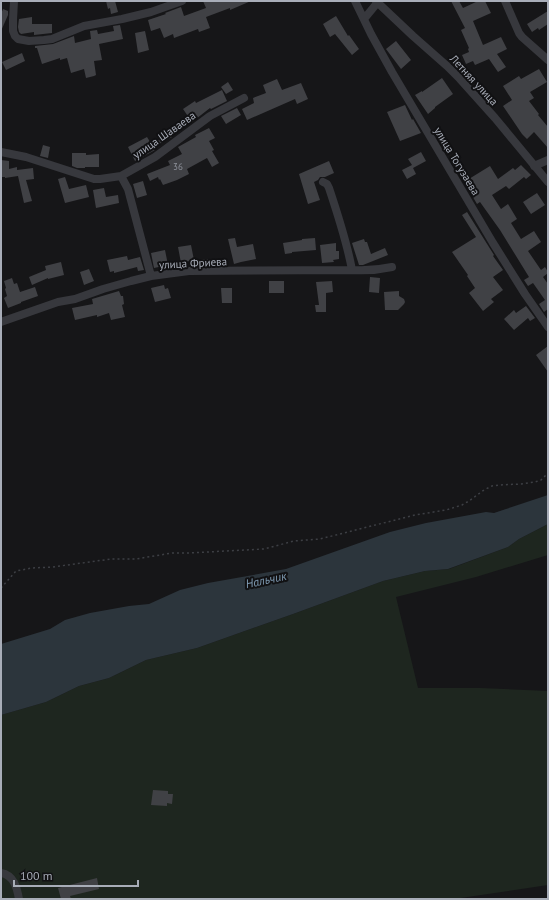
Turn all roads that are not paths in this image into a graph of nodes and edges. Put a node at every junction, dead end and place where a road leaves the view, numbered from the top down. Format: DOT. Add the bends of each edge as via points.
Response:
graph roads {
  1 [pos="14,1"];
  2 [pos="182,1"];
  3 [pos="355,1"];
  4 [pos="377,1"];
  5 [pos="505,1"];
  6 [pos="364,19"];
  7 [pos="548,60"];
  8 [pos="244,98"];
  9 [pos="1,152"];
  10 [pos="548,160"];
  11 [pos="534,166"];
  12 [pos="121,176"];
  13 [pos="323,182"];
  14 [pos="548,182"];
  15 [pos="392,267"];
  16 [pos="352,270"];
  17 [pos="151,276"];
  18 [pos="1,322"];
  19 [pos="548,327"];
  20 [pos="1,873"];
  21 [pos="19,899"];
  1 -- 2 [label="street" via="13,31 18,39 29,41 52,38 84,26 151,12"];
  3 -- 6 [label="street, улица Тогузаева"];
  4 -- 6 [label="street"];
  4 -- 11 [label="street, Летняя улица" via="460,79"];
  5 -- 7 [label="street" via="519,33"];
  6 -- 19 [label="street, улица Тогузаева" via="392,72 493,244"];
  8 -- 12 [label="street, улица Шаваева" via="210,116 155,157"];
  9 -- 12 [label="street, улица Шаваева" via="26,157 94,179"];
  10 -- 11 [label="street"];
  11 -- 14 [label="street, Летняя улица"];
  12 -- 17 [label="street" via="128,189"];
  13 -- 16 [label="street" via="329,188 342,226"];
  15 -- 16 [label="street, улица Фриева" via="366,271"];
  16 -- 17 [label="street, улица Фриева" via="189,272"];
  17 -- 18 [label="street, улица Фриева" via="58,302"];
  20 -- 21 [label="street" via="16,884"];
}
